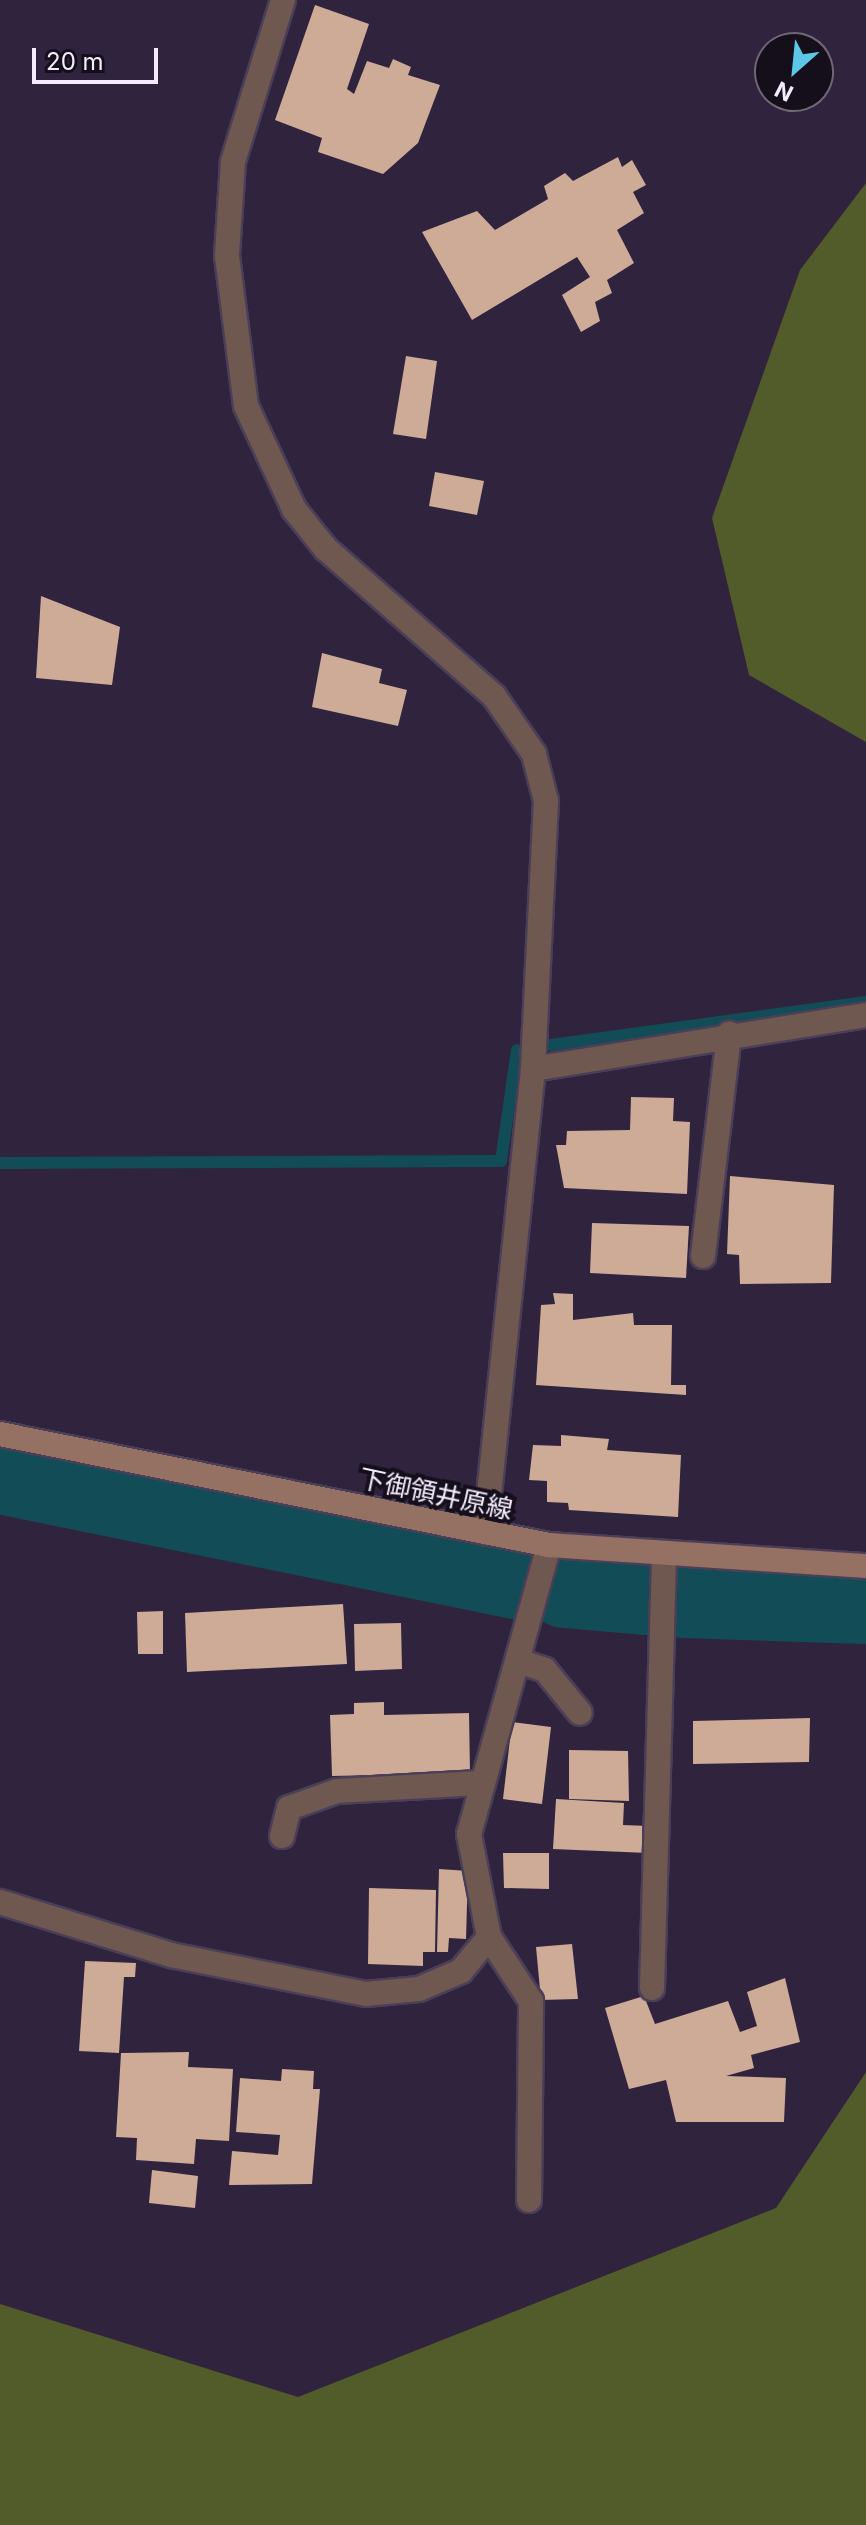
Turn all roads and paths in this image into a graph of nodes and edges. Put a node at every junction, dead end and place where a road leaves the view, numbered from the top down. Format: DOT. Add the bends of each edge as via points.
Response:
graph roads {
  1 [pos="283,0"];
  2 [pos="866,1015"];
  3 [pos="729,1034"];
  4 [pos="533,1069"];
  5 [pos="703,1256"];
  6 [pos="0,1434"];
  7 [pos="485,1533"];
  8 [pos="549,1545"];
  9 [pos="664,1556"];
  10 [pos="866,1566"];
  11 [pos="518,1661"];
  12 [pos="580,1713"];
  13 [pos="479,1783"];
  14 [pos="282,1836"];
  15 [pos="0,1902"];
  16 [pos="489,1937"];
  17 [pos="652,1988"];
  18 [pos="529,2200"];
  1 -- 4 [label="street" via="233,162 227,256 246,406 269,466 326,549 494,696 534,754 549,842"];
  2 -- 3 [label="street"];
  3 -- 4 [label="street"];
  3 -- 5 [label="street"];
  4 -- 7 [label="street"];
  6 -- 7 [label="main road, 下御領井原線"];
  7 -- 8 [label="main road, 下御領井原線"];
  8 -- 9 [label="main road, 下御領井原線"];
  8 -- 11 [label="street"];
  9 -- 10 [label="main road, 下御領井原線"];
  9 -- 17 [label="street"];
  11 -- 12 [label="street" via="545,1670"];
  11 -- 13 [label="street"];
  13 -- 14 [label="street" via="337,1791 289,1808"];
  13 -- 16 [label="street" via="469,1834"];
  15 -- 16 [label="street" via="171,1955 366,1994 419,1989 461,1971"];
  16 -- 18 [label="street" via="531,2001"];
}
